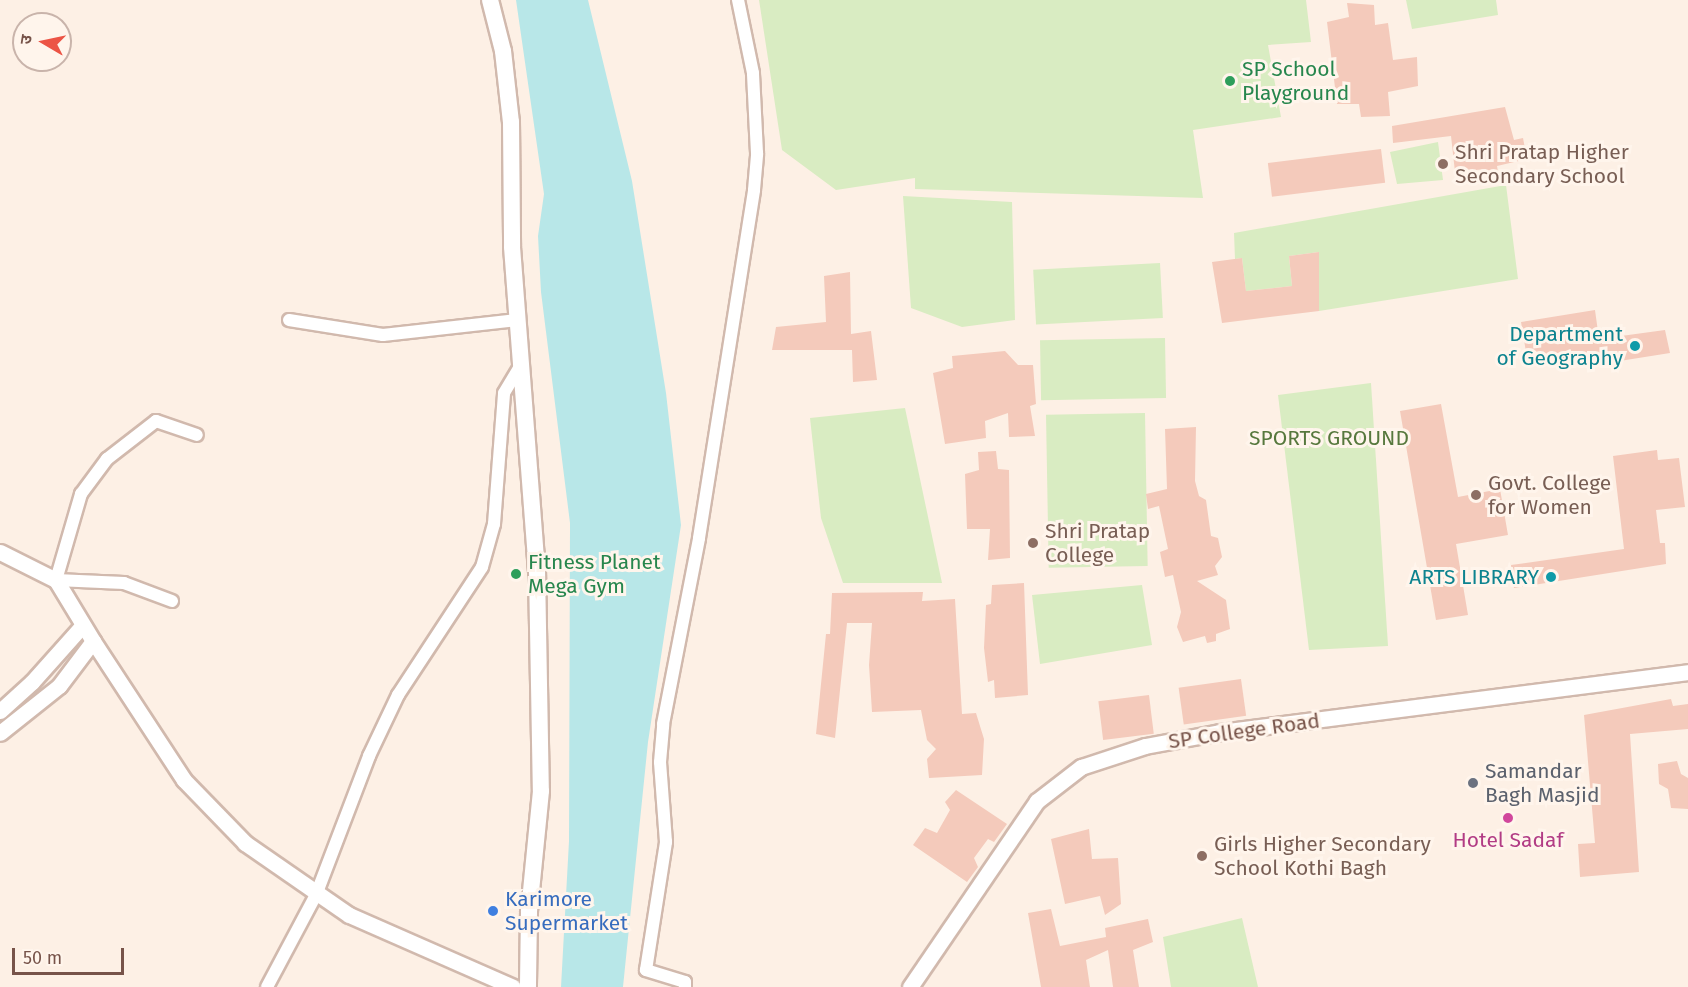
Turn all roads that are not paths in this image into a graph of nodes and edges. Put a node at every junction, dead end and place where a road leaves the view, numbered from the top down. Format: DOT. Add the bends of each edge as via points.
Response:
graph roads {
  1 [pos="490,0"];
  2 [pos="738,0"];
  3 [pos="289,320"];
  4 [pos="517,320"];
  5 [pos="522,363"];
  6 [pos="197,435"];
  7 [pos="0,552"];
  8 [pos="56,580"];
  9 [pos="172,601"];
  10 [pos="82,626"];
  11 [pos="93,641"];
  12 [pos="1688,672"];
  13 [pos="0,711"];
  14 [pos="0,734"];
  15 [pos="316,895"];
  16 [pos="267,987"];
  17 [pos="513,987"];
  18 [pos="528,987"];
  19 [pos="685,987"];
  20 [pos="910,987"];
  1 -- 4 [label="main road" via="503,51 511,122"];
  2 -- 19 [label="street" via="753,73 757,153 754,190 705,504 663,724 660,762 666,842 646,970 685,982"];
  3 -- 4 [label="street" via="383,336"];
  4 -- 5 [label="main road"];
  5 -- 15 [label="street" via="504,393 494,524 482,567 398,695 369,756"];
  5 -- 18 [label="main road" via="537,570 541,791 529,912"];
  6 -- 8 [label="street" via="156,421 107,459 81,494"];
  7 -- 8 [label="street"];
  8 -- 9 [label="street" via="124,583"];
  8 -- 10 [label="street"];
  10 -- 11 [label="street"];
  10 -- 13 [label="street"];
  11 -- 14 [label="street" via="46,698"];
  11 -- 15 [label="street" via="203,803 245,843"];
  12 -- 20 [label="street, SP College Road" via="1220,732 1145,746 1081,767 1037,801"];
  15 -- 16 [label="street"];
  15 -- 17 [label="street" via="408,944"];
}
